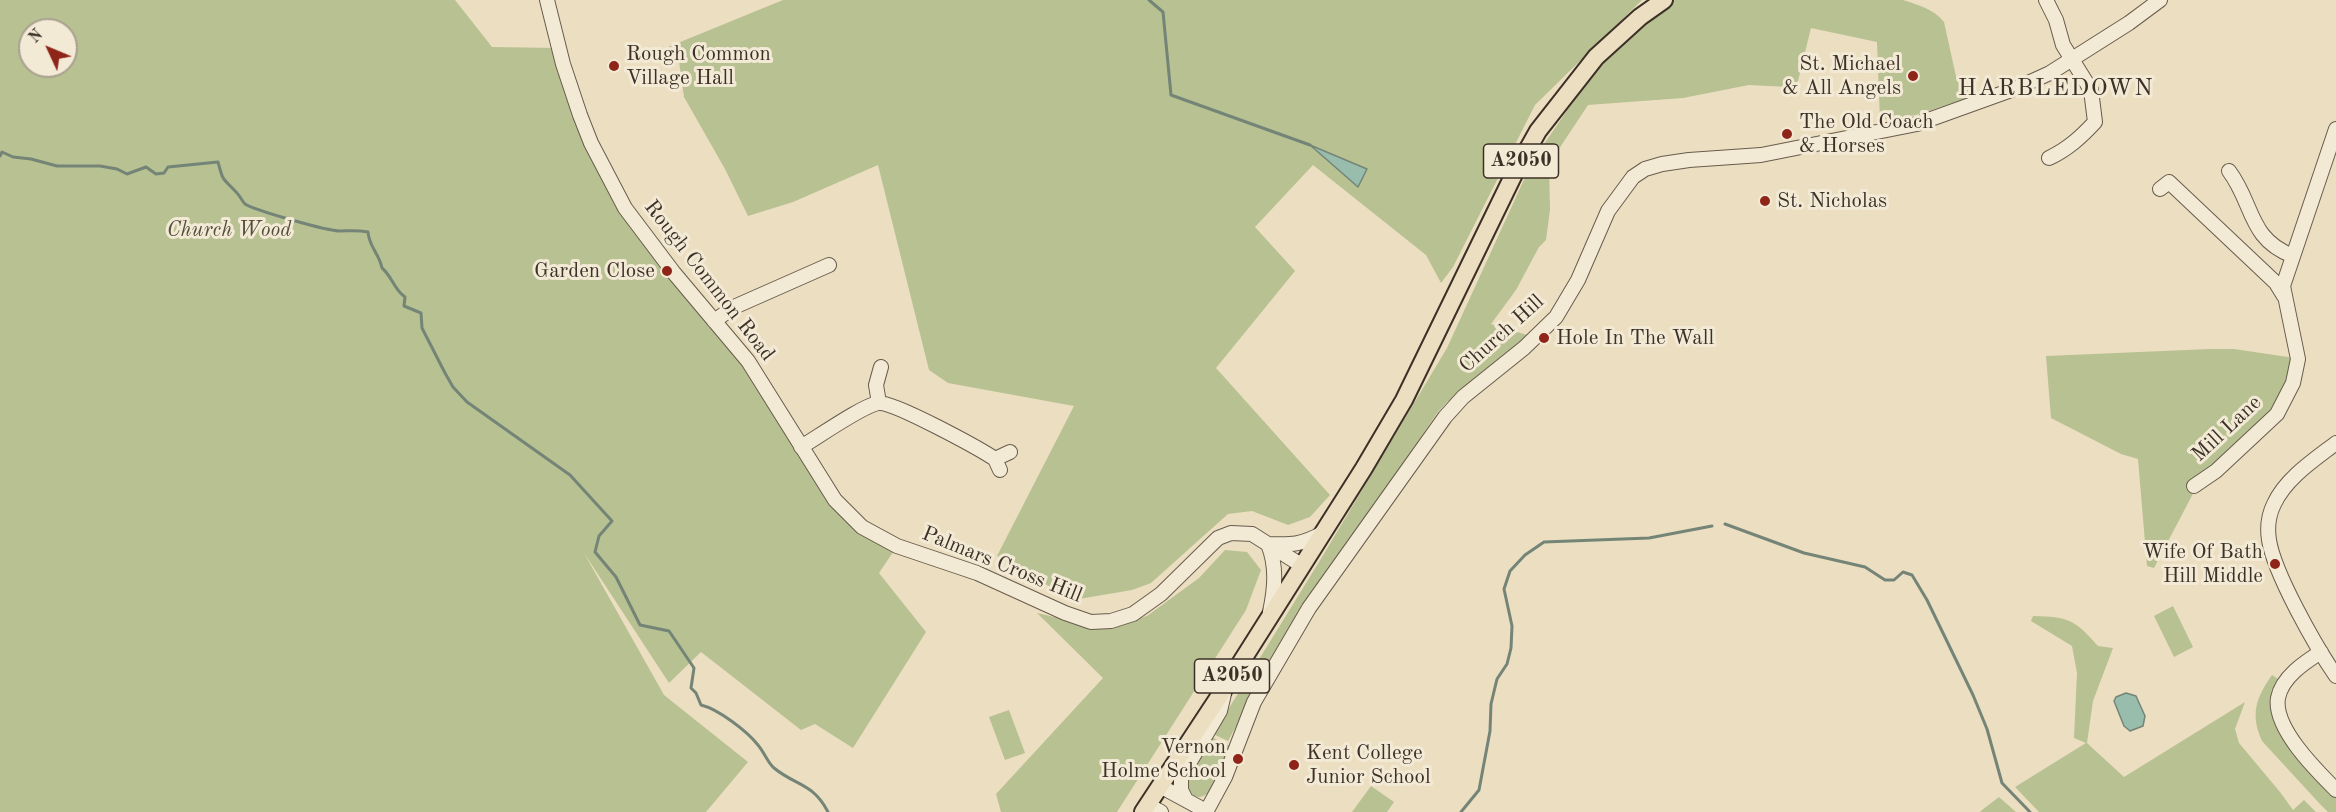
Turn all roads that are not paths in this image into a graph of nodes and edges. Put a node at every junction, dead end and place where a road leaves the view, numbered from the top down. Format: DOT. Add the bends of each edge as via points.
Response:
graph roads {
  1 [pos="547,0"];
  2 [pos="1664,0"];
  3 [pos="2046,0"];
  4 [pos="2160,0"];
  5 [pos="2072,61"];
  6 [pos="2336,129"];
  7 [pos="2049,158"];
  8 [pos="2229,171"];
  9 [pos="2160,189"];
  10 [pos="2293,256"];
  11 [pos="829,265"];
  12 [pos="2284,296"];
  13 [pos="714,321"];
  14 [pos="881,367"];
  15 [pos="879,403"];
  16 [pos="2336,443"];
  17 [pos="801,447"];
  18 [pos="1010,452"];
  19 [pos="2193,486"];
  20 [pos="1323,533"];
  21 [pos="1268,544"];
  22 [pos="1301,565"];
  23 [pos="1269,617"];
  24 [pos="2321,652"];
  25 [pos="2336,676"];
  26 [pos="1226,686"];
  27 [pos="1160,786"];
  28 [pos="2336,790"];
  29 [pos="1185,798"];
  30 [pos="1151,810"];
  31 [pos="1206,812"];
  1 -- 13 [label="street, Rough Common Road" via="563,63 591,143 644,235"];
  2 -- 20 [label="main road, A2050" via="1596,57 1538,131 1404,400"];
  3 -- 5 [label="street"];
  4 -- 5 [label="street, Church Hill"];
  5 -- 7 [label="street" via="2091,90 2095,122 2065,150"];
  5 -- 31 [label="street, Church Hill" via="2017,88 1917,124 1761,155 1662,164 1634,177 1608,211 1561,311 1445,417 1309,608 1254,702 1225,777"];
  6 -- 10 [label="street, Mill Lane"];
  8 -- 10 [label="street" via="2264,239"];
  9 -- 12 [label="street, Mill Lane" via="2169,183 2276,283"];
  10 -- 12 [label="street, Mill Lane" via="2283,286"];
  11 -- 13 [label="street" via="734,307"];
  12 -- 19 [label="street, Mill Lane" via="2298,359 2289,392 2277,414 2216,471"];
  13 -- 17 [label="street, Rough Common Road" via="748,362"];
  14 -- 15 [label="street" via="876,384"];
  15 -- 17 [label="street"];
  15 -- 18 [label="street" via="897,407 997,465"];
  16 -- 24 [label="street" via="2287,484 2273,505 2268,522 2275,562"];
  17 -- 21 [label="street, Palmars Cross Hill" via="835,500 856,523 879,538 977,573 1091,622 1133,614 1161,594 1224,535 1252,534"];
  20 -- 21 [label="street" via="1294,545"];
  20 -- 22 [label="main road, A2050"];
  21 -- 22 [label="street, Palmars Cross Hill"];
  21 -- 23 [label="street" via="1274,580"];
  22 -- 23 [label="main road, A2050"];
  23 -- 26 [label="main road, A2050"];
  24 -- 25 [label="street"];
  24 -- 28 [label="street" via="2293,673 2277,704 2286,729 2306,760"];
  26 -- 27 [label="main road, A2050"];
  26 -- 29 [label="street" via="1220,711 1181,777"];
  27 -- 29 [label="street"];
  27 -- 30 [label="main road, A2050"];
  29 -- 31 [label="street"];
}
